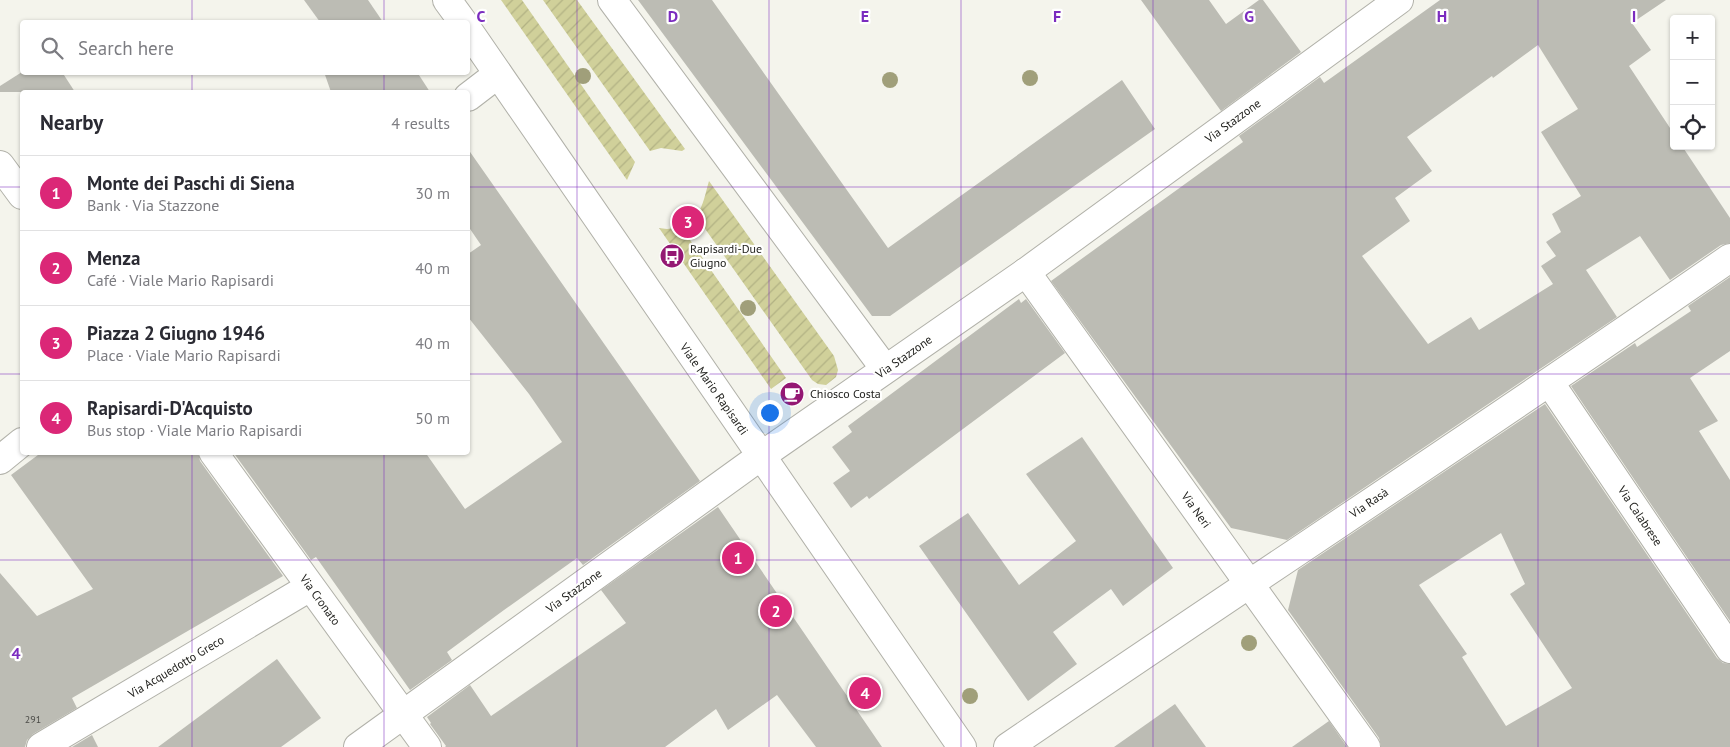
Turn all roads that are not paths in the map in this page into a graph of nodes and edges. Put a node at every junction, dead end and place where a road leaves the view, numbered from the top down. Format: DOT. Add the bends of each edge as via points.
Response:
graph roads {
  1 [pos="447,0"];
  2 [pos="612,0"];
  3 [pos="1400,0"];
  4 [pos="462,20"];
  5 [pos="470,33"];
  6 [pos="498,74"];
  7 [pos="470,96"];
  8 [pos="0,165"];
  9 [pos="20,192"];
  10 [pos="1730,258"];
  11 [pos="1026,272"];
  12 [pos="885,369"];
  13 [pos="1550,383"];
  14 [pos="20,444"];
  15 [pos="215,455"];
  16 [pos="760,456"];
  17 [pos="0,460"];
  18 [pos="1248,584"];
  19 [pos="310,587"];
  20 [pos="1730,649"];
  21 [pos="404,714"];
  22 [pos="41,747"];
  23 [pos="358,747"];
  24 [pos="426,747"];
  25 [pos="962,747"];
  26 [pos="1008,747"];
  27 [pos="1366,747"];
  1 -- 4 [label="street"];
  2 -- 12 [label="street"];
  3 -- 11 [label="street, Via Stazzone"];
  5 -- 6 [label="street, Viale Mario Rapisardi"];
  6 -- 7 [label="street"];
  6 -- 16 [label="street, Viale Mario Rapisardi"];
  8 -- 9 [label="street"];
  10 -- 13 [label="street, Via Rasà"];
  11 -- 12 [label="street, Via Stazzone"];
  11 -- 18 [label="street, Via Neri"];
  12 -- 16 [label="street, Via Stazzone"];
  13 -- 18 [label="street, Via Rasà"];
  13 -- 20 [label="street, Via Calabrese"];
  14 -- 17 [label="street"];
  15 -- 19 [label="street, Via Cronato"];
  16 -- 21 [label="street, Via Stazzone"];
  16 -- 25 [label="street, Viale Mario Rapisardi"];
  18 -- 26 [label="street, Via Rasà"];
  18 -- 27 [label="street, Via Neri"];
  19 -- 21 [label="street, Via Cronato"];
  19 -- 22 [label="street, Via Acquedotto Greco"];
  21 -- 23 [label="street, Via Stazzone"];
  21 -- 24 [label="street, Via Cronato"];
}
